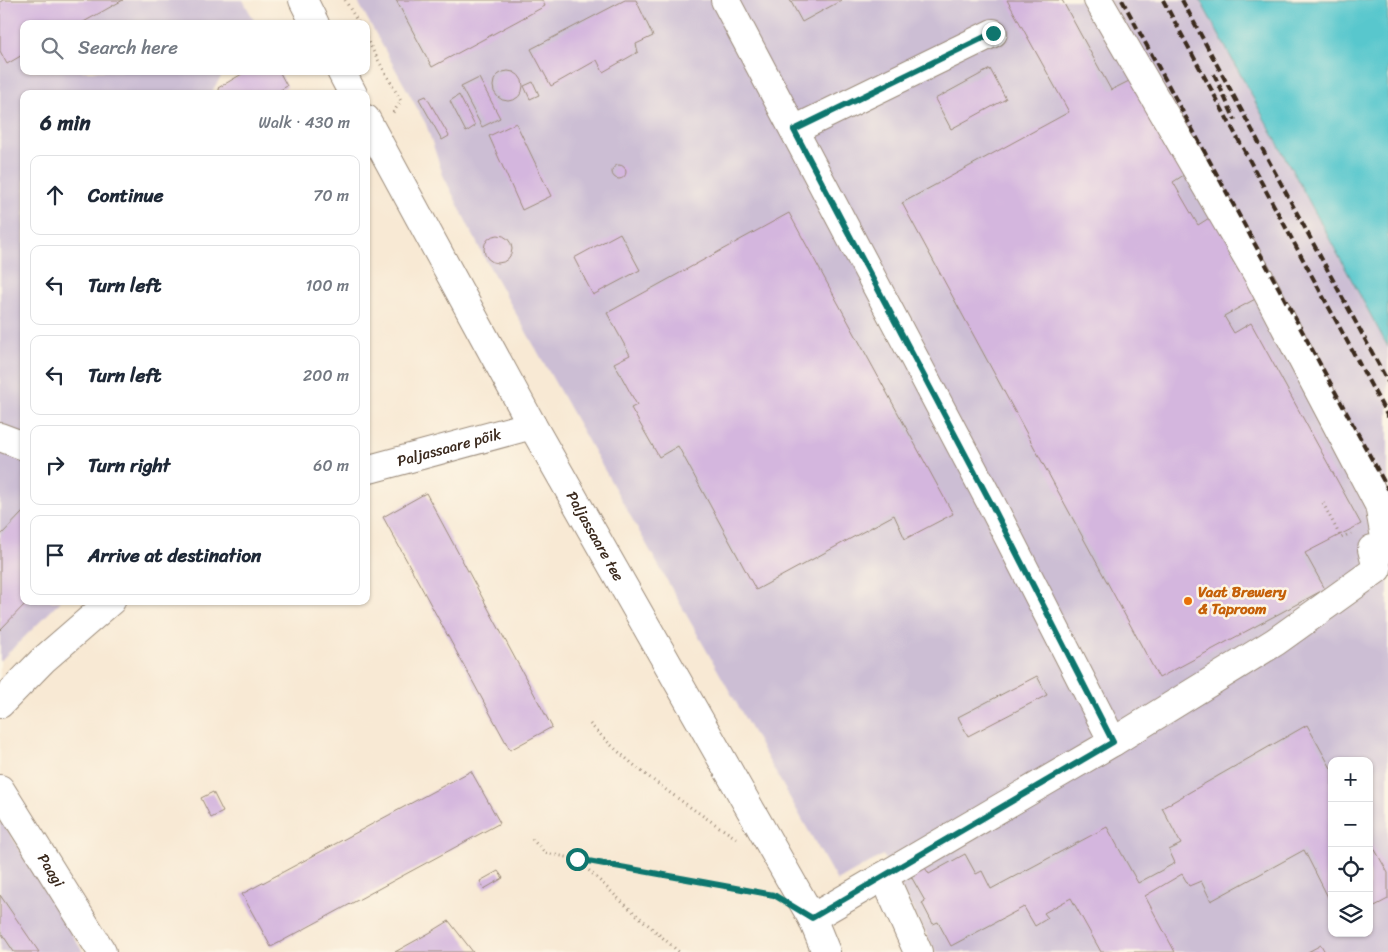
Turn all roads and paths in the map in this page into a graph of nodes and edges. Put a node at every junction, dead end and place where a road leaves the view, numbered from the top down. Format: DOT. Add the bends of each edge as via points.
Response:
graph roads {
  1 [pos="302,0"];
  2 [pos="345,0"];
  3 [pos="725,0"];
  4 [pos="1098,0"];
  5 [pos="313,20"];
  6 [pos="356,20"];
  7 [pos="993,33"];
  8 [pos="370,45"];
  9 [pos="343,75"];
  10 [pos="351,90"];
  11 [pos="370,122"];
  12 [pos="370,127"];
  13 [pos="794,130"];
  14 [pos="532,425"];
  15 [pos="370,469"];
  16 [pos="1323,503"];
  17 [pos="1341,538"];
  18 [pos="106,605"];
  19 [pos="0,704"];
  20 [pos="590,724"];
  21 [pos="1113,742"];
  22 [pos="0,788"];
  23 [pos="532,839"];
  24 [pos="740,840"];
  25 [pos="577,859"];
  26 [pos="884,876"];
  27 [pos="774,895"];
  28 [pos="812,918"];
  29 [pos="102,952"];
  30 [pos="679,952"];
  31 [pos="826,952"];
  32 [pos="918,952"];
  1 -- 5 [label="street"];
  2 -- 6 [label="path"];
  3 -- 13 [label="street"];
  4 -- 21 [label="street" via="1259,277 1379,505 1377,568 1275,642"];
  7 -- 13 [label="street"];
  8 -- 11 [label="path" via="402,101 395,112"];
  9 -- 10 [label="street"];
  12 -- 14 [label="street, Paljassaare tee"];
  13 -- 21 [label="street"];
  14 -- 15 [label="street, Paljassaare põik"];
  14 -- 28 [label="street, Paljassaare tee"];
  16 -- 17 [label="path"];
  18 -- 19 [label="street" via="43,660"];
  20 -- 24 [label="path" via="608,743 677,798"];
  21 -- 26 [label="street"];
  22 -- 29 [label="street, Paagi"];
  23 -- 25 [label="path" via="545,853"];
  25 -- 27 [label="path"];
  25 -- 30 [label="path"];
  26 -- 28 [label="street"];
  26 -- 32 [label="street"];
  28 -- 31 [label="street, Paljassaare tee"];
}
